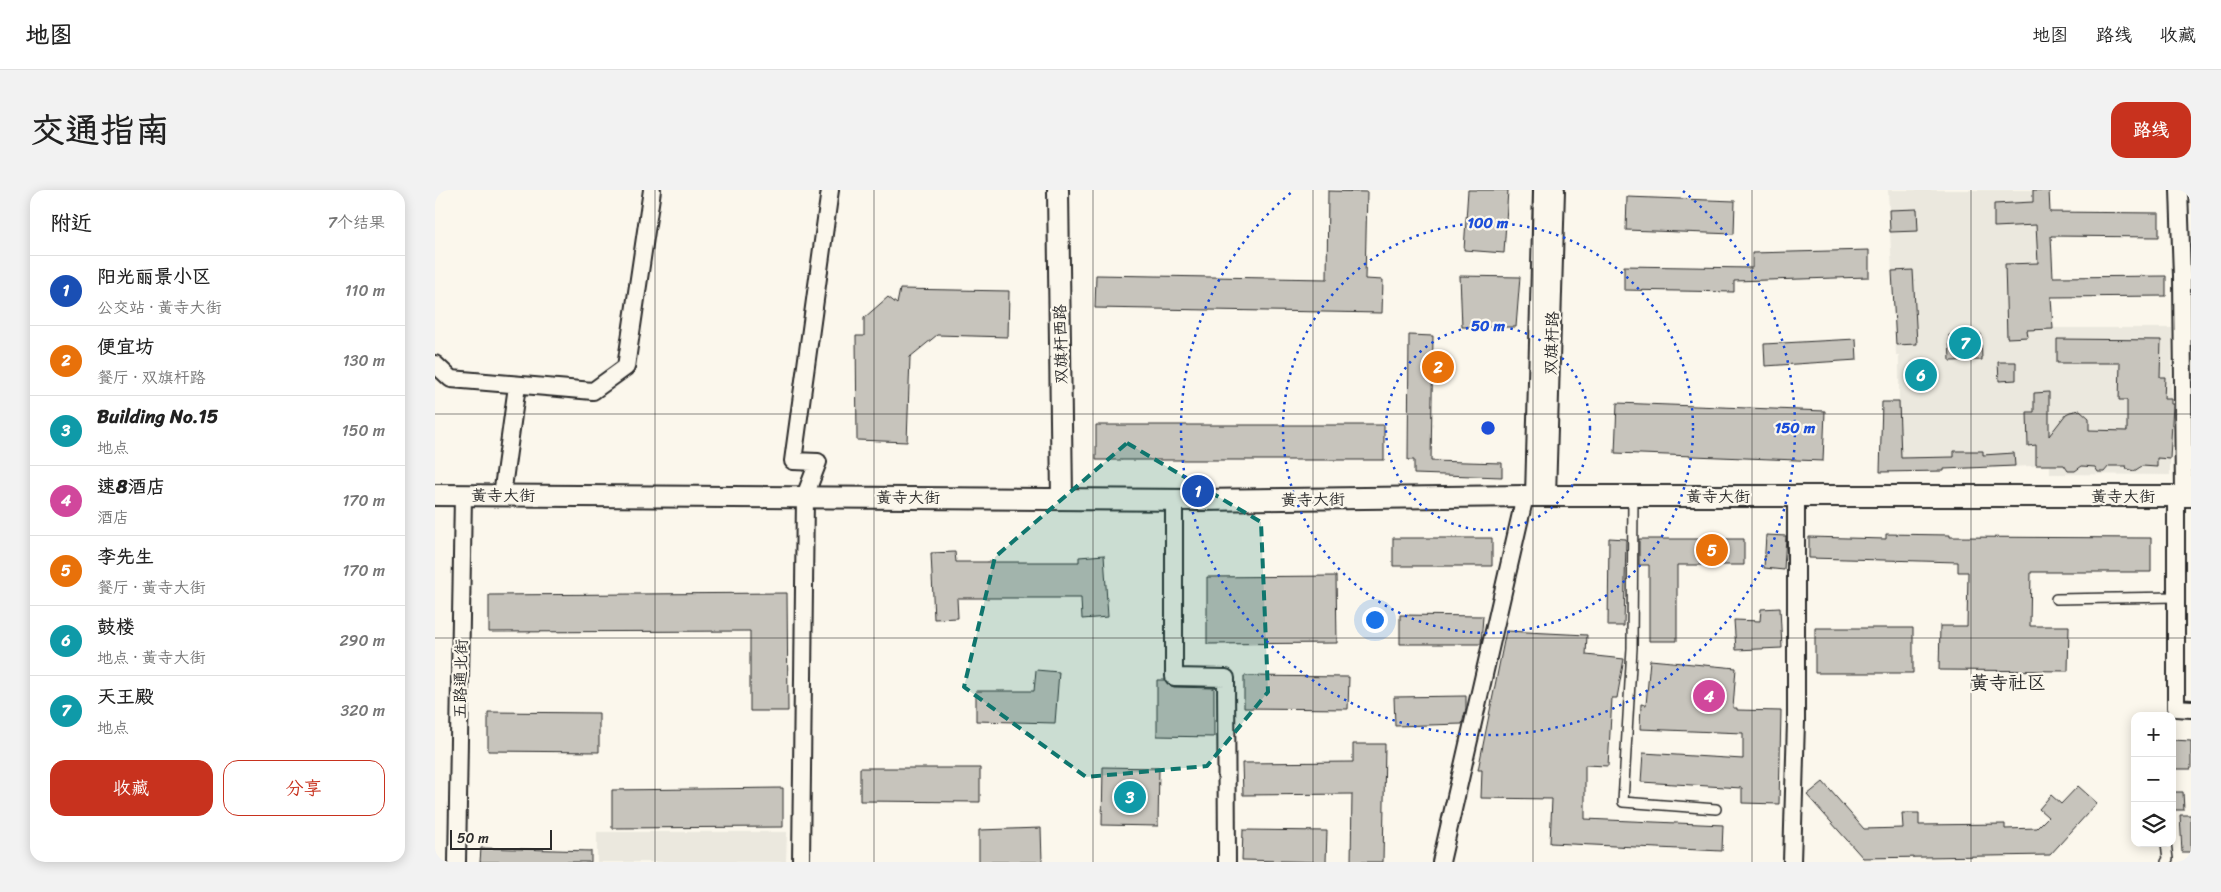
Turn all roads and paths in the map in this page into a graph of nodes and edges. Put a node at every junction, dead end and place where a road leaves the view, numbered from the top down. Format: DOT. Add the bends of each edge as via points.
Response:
graph roads {
  1 [pos="652,190"];
  2 [pos="830,190"];
  3 [pos="1058,190"];
  4 [pos="1542,190"];
  5 [pos="1556,190"];
  6 [pos="2179,190"];
  7 [pos="2187,276"];
  8 [pos="435,364"];
  9 [pos="517,386"];
  10 [pos="463,495"];
  11 [pos="502,495"];
  12 [pos="435,496"];
  13 [pos="805,496"];
  14 [pos="1535,496"];
  15 [pos="1633,496"];
  16 [pos="1796,496"];
  17 [pos="2184,496"];
  18 [pos="1062,498"];
  19 [pos="1174,499"];
  20 [pos="2176,597"];
  21 [pos="2056,599"];
  22 [pos="2191,709"];
  23 [pos="1716,809"];
  24 [pos="2166,847"];
  25 [pos="457,862"];
  26 [pos="801,862"];
  27 [pos="1227,862"];
  28 [pos="1441,862"];
  29 [pos="1792,862"];
  30 [pos="2166,862"];
  1 -- 9 [label="street" via="626,368 593,391"];
  2 -- 13 [label="street" via="793,461 818,462"];
  3 -- 18 [label="street, 双旗杆西路"];
  4 -- 14 [label="street"];
  5 -- 14 [label="street, 双旗杆路"];
  6 -- 7 [label="street"];
  7 -- 17 [label="street"];
  8 -- 9 [label="street" via="451,379"];
  9 -- 11 [label="street"];
  10 -- 11 [label="street, 黄寺大街"];
  10 -- 12 [label="street, 黄寺大街"];
  10 -- 25 [label="street, 五路通北街"];
  11 -- 13 [label="street, 黄寺大街"];
  13 -- 18 [label="street, 黄寺大街"];
  13 -- 26 [label="street"];
  14 -- 15 [label="street, 黄寺大街"];
  14 -- 19 [label="street, 黄寺大街"];
  14 -- 28 [label="street"];
  15 -- 16 [label="street, 黄寺大街"];
  15 -- 23 [label="lane" via="1632,648 1623,802"];
  16 -- 17 [label="street, 黄寺大街"];
  16 -- 29 [label="street"];
  17 -- 20 [label="street"];
  18 -- 19 [label="street, 黄寺大街"];
  19 -- 27 [label="street" via="1174,677 1226,678"];
  20 -- 21 [label="lane"];
  20 -- 22 [label="street" via="2175,708"];
  24 -- 30 [label="lane"];
}
